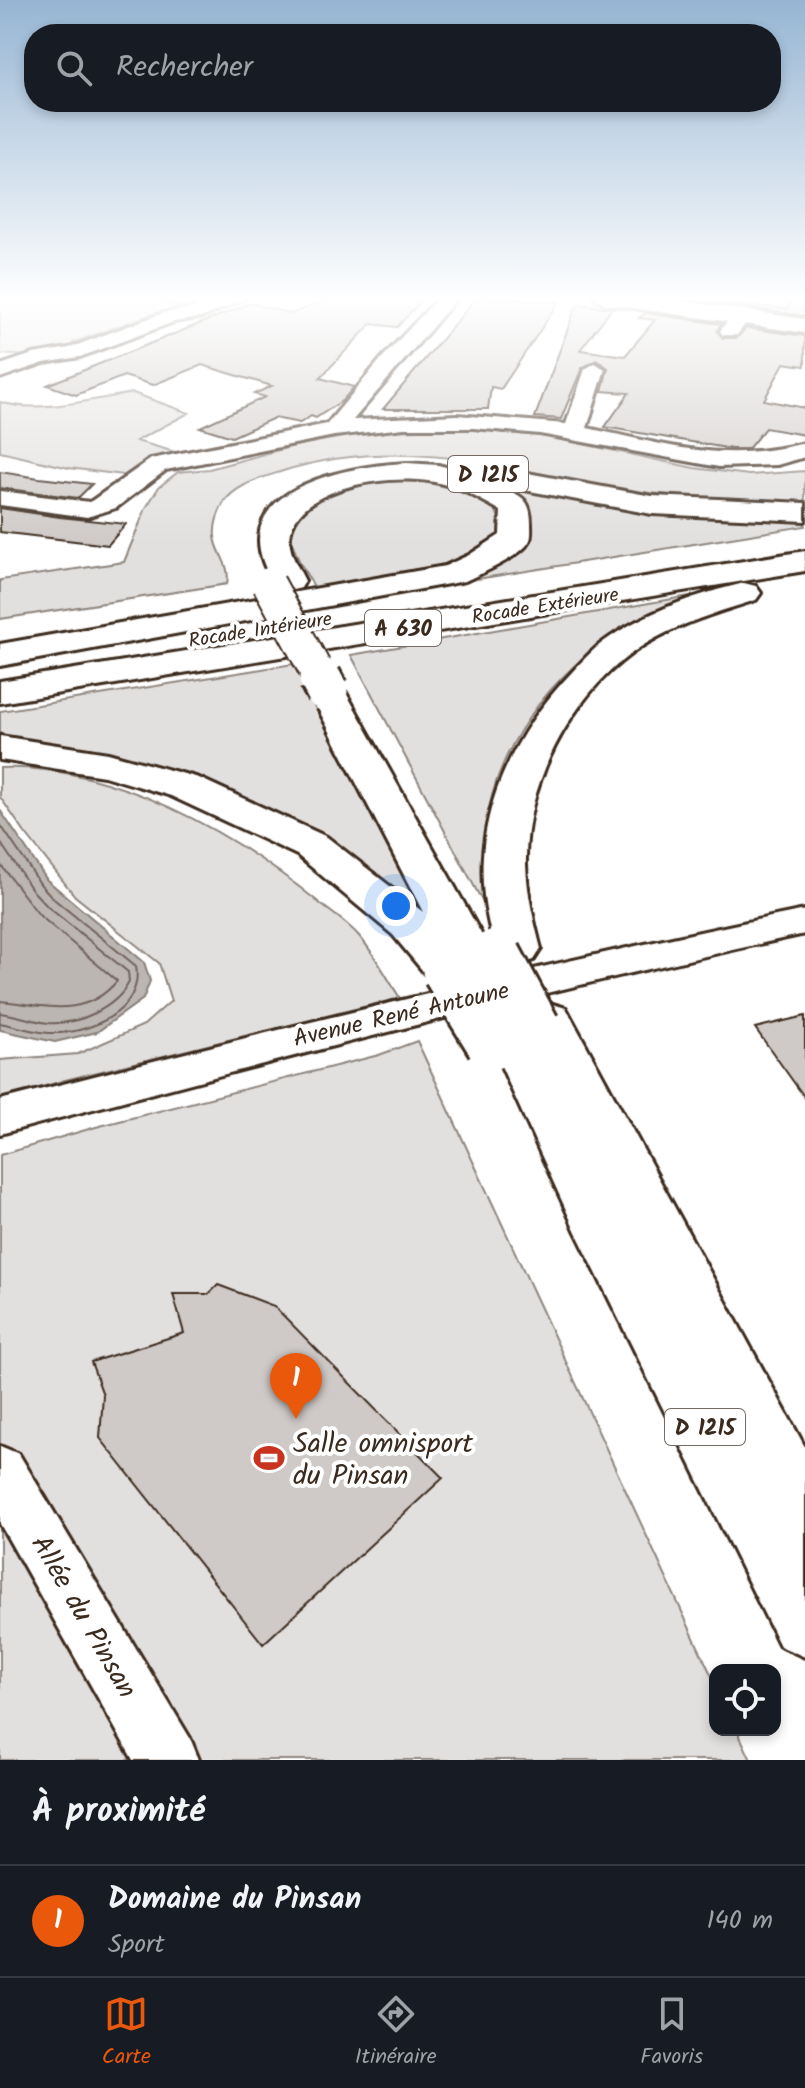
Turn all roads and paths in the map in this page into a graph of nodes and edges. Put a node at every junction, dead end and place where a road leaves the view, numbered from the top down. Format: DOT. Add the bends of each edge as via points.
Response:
graph roads {
  1 [pos="24,379"];
  2 [pos="375,379"];
  3 [pos="593,379"];
  4 [pos="0,388"];
  5 [pos="336,427"];
  6 [pos="574,433"];
  7 [pos="805,450"];
  8 [pos="0,498"];
  9 [pos="805,512"];
  10 [pos="805,541"];
  11 [pos="805,561"];
  12 [pos="805,577"];
  13 [pos="279,582"];
  14 [pos="0,655"];
  15 [pos="0,671"];
  16 [pos="0,692"];
  17 [pos="0,748"];
  18 [pos="805,922"];
  19 [pos="484,960"];
  20 [pos="522,1032"];
  21 [pos="0,1117"];
  22 [pos="629,1230"];
  23 [pos="0,1472"];
  24 [pos="805,1515"];
  25 [pos="805,1621"];
  26 [pos="168,1760"];
  1 -- 4 [label="street"];
  2 -- 5 [label="street"];
  3 -- 6 [label="street"];
  5 -- 6 [label="street" via="453,421"];
  5 -- 8 [label="street" via="159,464 99,509"];
  6 -- 7 [label="street" via="727,461"];
  9 -- 13 [label="main road, D 1215" via="652,505 427,465 357,467 303,479 268,502 251,527 256,559"];
  10 -- 15 [label="main road, Rocade Intérieure / A 630"];
  11 -- 16 [label="main road, Rocade Extérieure / A 630"];
  12 -- 19 [label="main road" via="706,603 620,645 573,690 543,728 515,789 504,848 506,896"];
  13 -- 14 [label="main road" via="274,535 288,504 317,487 365,475 425,472 474,483 516,507 515,539 453,574"];
  13 -- 19 [label="main road, D 1215, bridge"];
  17 -- 19 [label="main road, D 1215" via="108,765 185,787 312,846 409,924"];
  18 -- 21 [label="street, Avenue René Antoune" via="300,1038"];
  19 -- 20 [label="main road, D 1215, bridge"];
  19 -- 20 [label="main road"];
  20 -- 22 [label="main road, D 1215"];
  22 -- 24 [label="main road, D 1215"];
  22 -- 25 [label="main road, D 1215"];
  23 -- 26 [label="street, Allée du Pinsan"];
}
